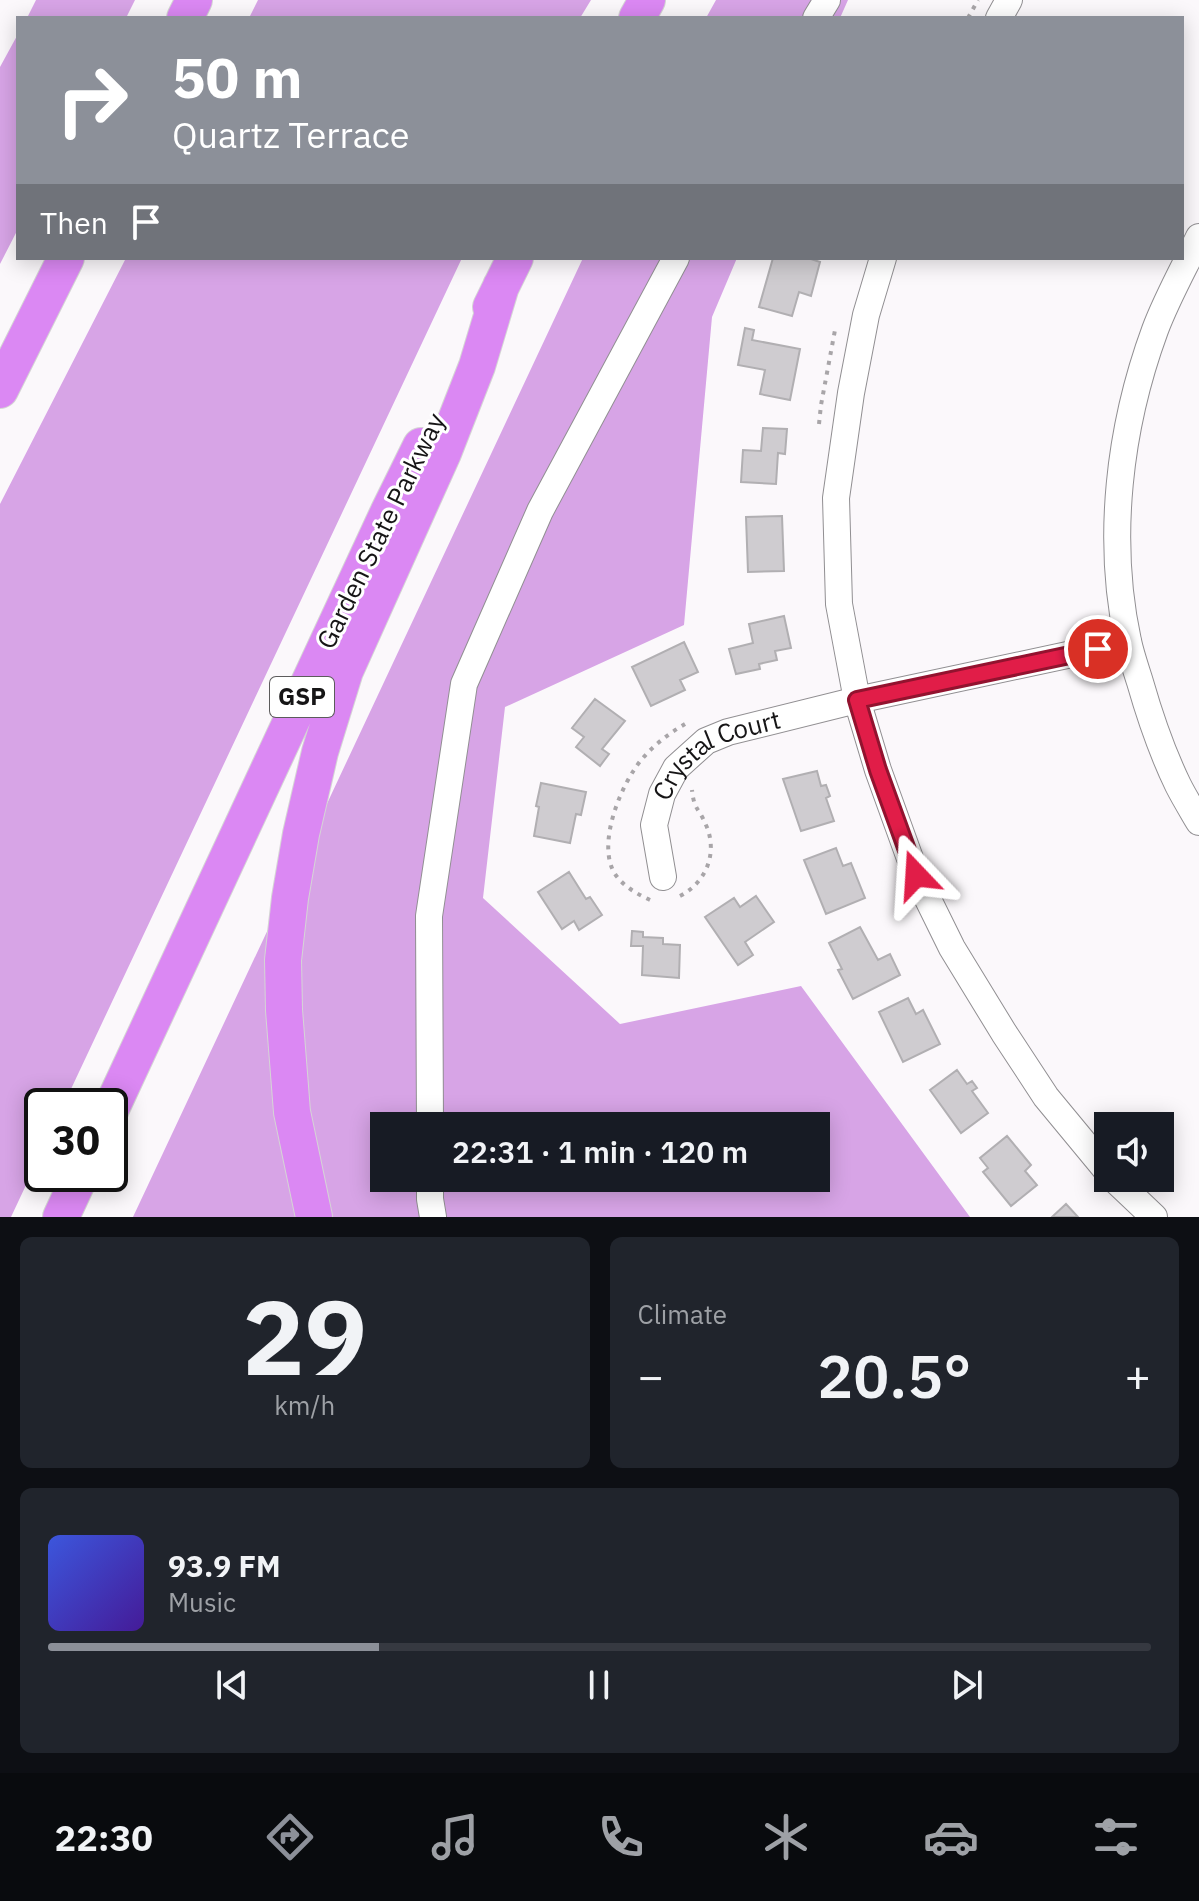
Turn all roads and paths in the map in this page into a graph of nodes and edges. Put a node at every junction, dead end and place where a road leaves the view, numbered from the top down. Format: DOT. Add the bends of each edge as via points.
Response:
graph roads {
  1 [pos="1197,246"];
  2 [pos="53,260"];
  3 [pos="65,260"];
  4 [pos="675,260"];
  5 [pos="882,260"];
  6 [pos="508,272"];
  7 [pos="836,328"];
  8 [pos="0,351"];
  9 [pos="0,390"];
  10 [pos="818,432"];
  11 [pos="1128,642"];
  12 [pos="857,700"];
  13 [pos="687,723"];
  14 [pos="695,781"];
  15 [pos="1199,822"];
  16 [pos="666,892"];
  17 [pos="121,1088"];
  18 [pos="292,1112"];
  19 [pos="430,1112"];
  20 [pos="1094,1155"];
  21 [pos="73,1192"];
  22 [pos="430,1192"];
  23 [pos="1128,1192"];
  24 [pos="61,1217"];
  25 [pos="288,1217"];
  26 [pos="314,1217"];
  27 [pos="433,1217"];
  28 [pos="1154,1217"];
  1 -- 11 [label="street" via="1155,330 1122,458 1118,573"];
  2 -- 8 [label="highway"];
  3 -- 9 [label="highway"];
  4 -- 19 [label="street" via="540,511 464,684 429,916"];
  5 -- 12 [label="street" via="866,315 836,498 839,604"];
  6 -- 17 [label="highway, Garden State Parkway / GSP" via="388,513"];
  6 -- 18 [label="highway" via="437,467 345,671 320,752 301,834 283,960"];
  7 -- 10 [label="path"];
  11 -- 12 [label="street, Crystal Court"];
  11 -- 15 [label="street" via="1149,713"];
  12 -- 16 [label="street, Crystal Court" via="728,732 706,741 676,768 654,825"];
  12 -- 20 [label="street" via="916,875 952,948 1046,1097"];
  13 -- 16 [label="path" via="640,761 611,822 607,847 616,876 636,894"];
  14 -- 16 [label="path" via="694,806 712,842 709,865 688,892"];
  18 -- 25 [label="highway"];
  18 -- 26 [label="highway"];
  21 -- 24 [label="highway"];
  22 -- 27 [label="street"];
  23 -- 28 [label="street"];
}
